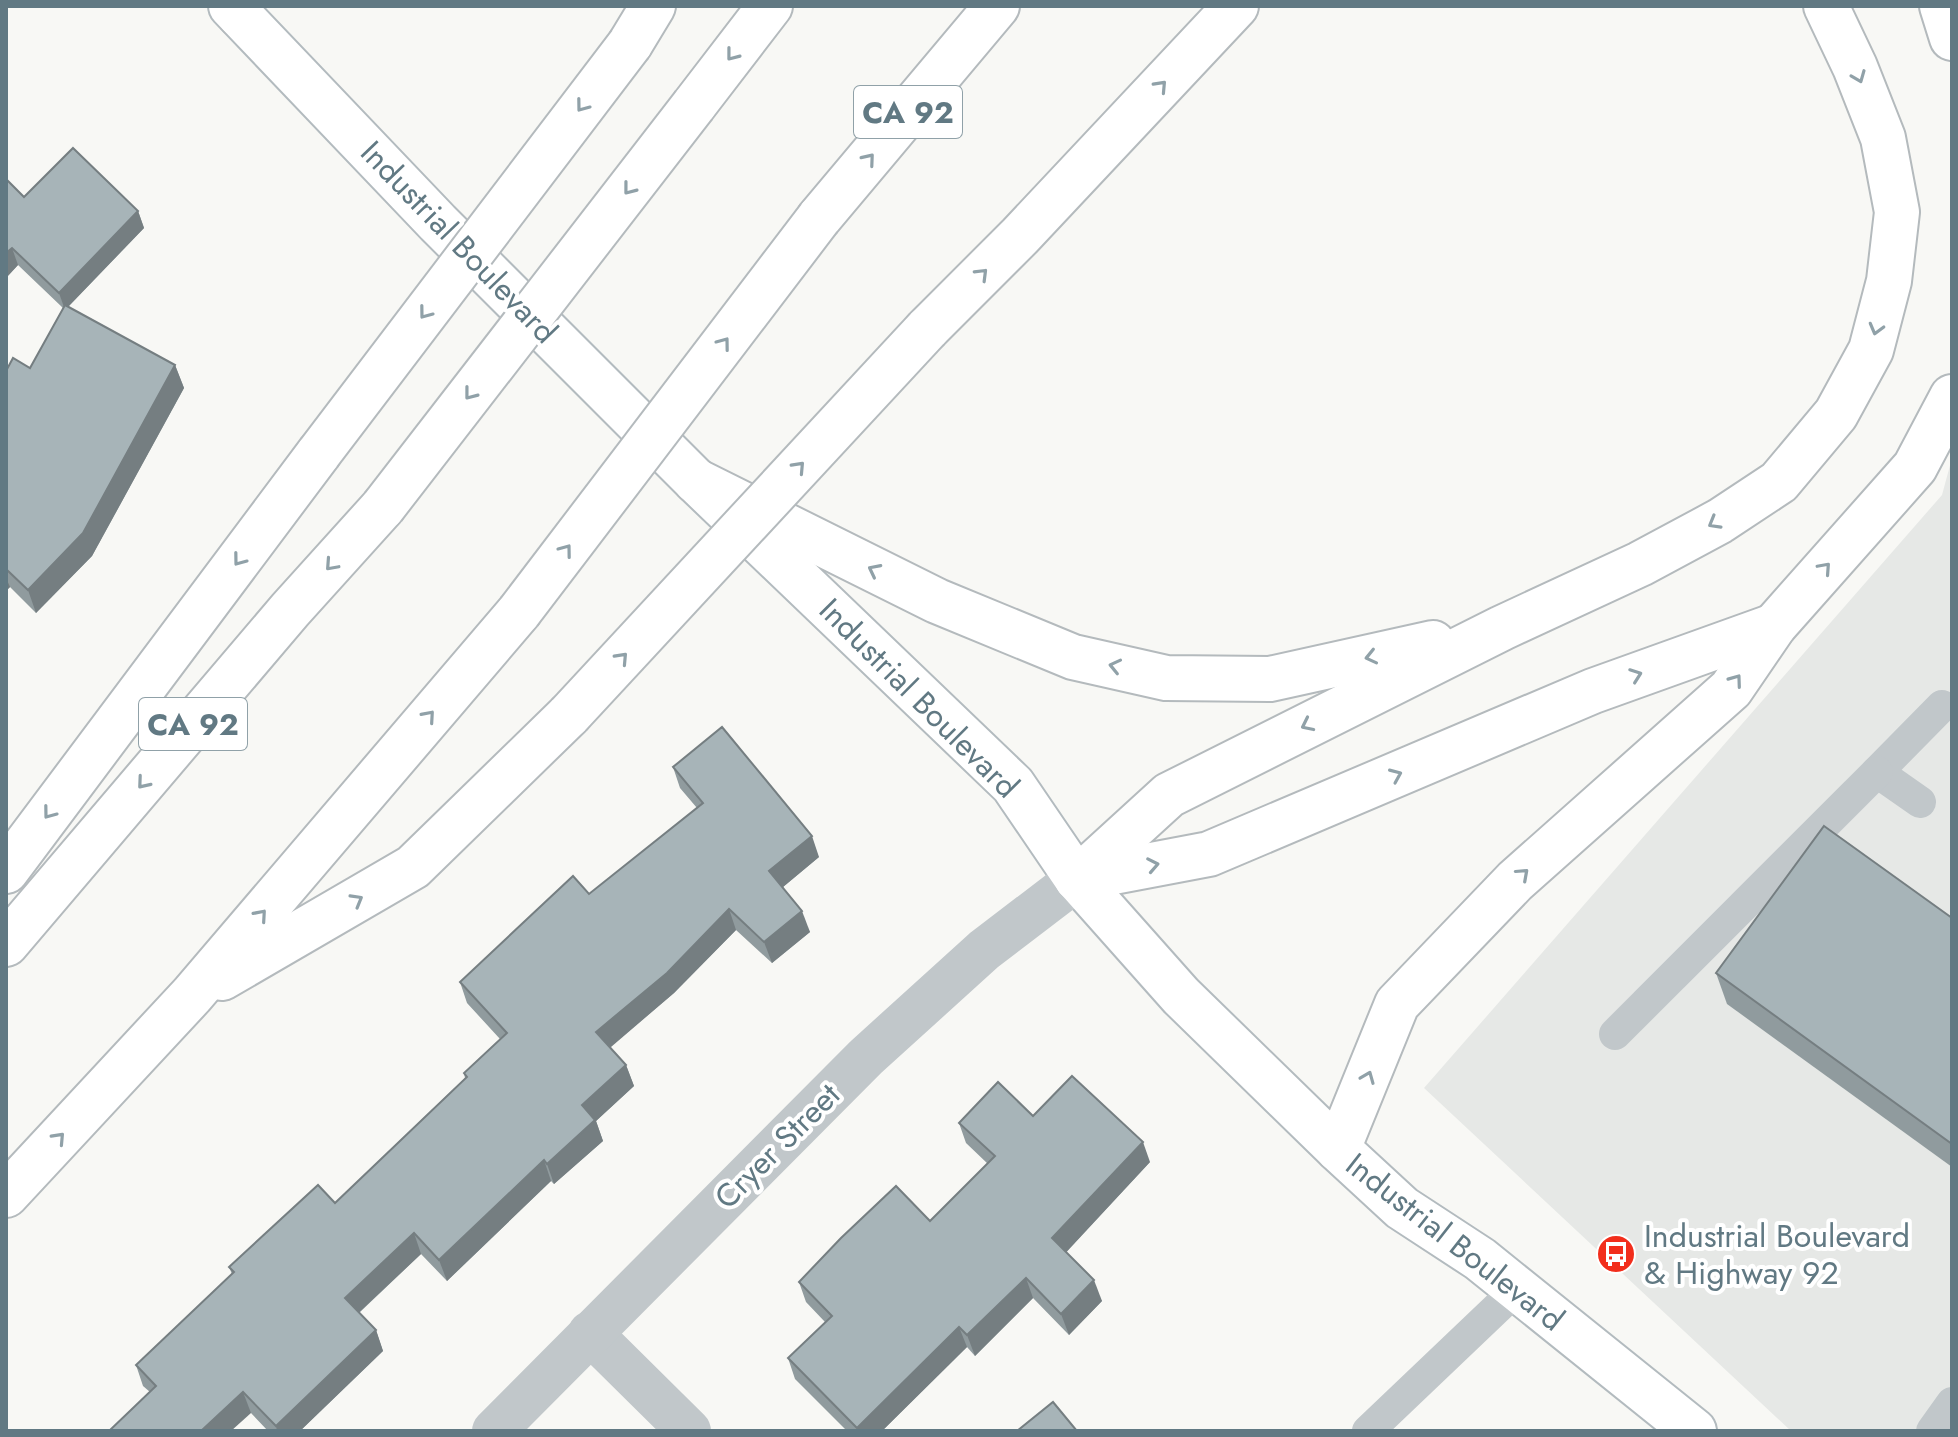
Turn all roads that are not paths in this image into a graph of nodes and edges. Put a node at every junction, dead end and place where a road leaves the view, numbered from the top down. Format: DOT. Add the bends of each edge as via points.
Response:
graph roads {
  1 [pos="653,6"];
  2 [pos="770,6"];
  3 [pos="997,6"];
  4 [pos="1236,6"];
  5 [pos="1826,6"];
  6 [pos="1942,6"];
  7 [pos="236,9"];
  8 [pos="1952,38"];
  9 [pos="1952,397"];
  10 [pos="696,481"];
  11 [pos="1774,626"];
  12 [pos="1502,628"];
  13 [pos="1942,706"];
  14 [pos="1877,772"];
  15 [pos="1920,802"];
  16 [pos="6,871"];
  17 [pos="1077,879"];
  18 [pos="6,944"];
  19 [pos="192,995"];
  20 [pos="1615,1034"];
  21 [pos="1338,1149"];
  22 [pos="6,1195"];
  23 [pos="1516,1290"];
  24 [pos="590,1333"];
  25 [pos="1952,1403"];
  26 [pos="494,1431"];
  27 [pos="689,1431"];
  28 [pos="1368,1431"];
  29 [pos="1694,1431"];
  30 [pos="1932,1431"];
  1 -- 16 [label="main road, one-way, bridge" via="630,44"];
  2 -- 18 [label="main road, CA 92, one-way, bridge" via="383,507"];
  19 -- 3 [label="main road, CA 92, one-way, bridge" via="519,612 819,218"];
  19 -- 4 [label="main road, one-way, bridge" via="413,867 569,715"];
  5 -- 12 [label="main road, one-way" via="1883,138 1897,212 1889,281 1871,350 1836,414 1779,482 1640,564"];
  6 -- 8 [label="main road"];
  7 -- 10 [label="main road, Industrial Boulevard" via="438,223"];
  11 -- 9 [label="main road, one-way" via="1915,467"];
  12 -- 10 [label="main road, one-way" via="1270,679 1166,678 1073,657 937,601"];
  10 -- 17 [label="main road, Industrial Boulevard" via="1013,785"];
  17 -- 11 [label="main road, one-way" via="1209,854 1593,691"];
  21 -- 11 [label="main road, one-way" via="1397,1004 1515,881 1731,689"];
  12 -- 17 [label="main road, one-way" via="1169,795"];
  13 -- 14 [label="lane"];
  14 -- 15 [label="lane"];
  14 -- 20 [label="lane"];
  17 -- 21 [label="main road, Industrial Boulevard" via="1181,996"];
  17 -- 24 [label="street, Cryer Street" via="984,950 866,1057"];
  22 -- 19 [label="main road, CA 92, one-way"];
  21 -- 23 [label="main road, Industrial Boulevard" via="1402,1208 1480,1259"];
  23 -- 28 [label="lane"];
  23 -- 29 [label="main road, Industrial Boulevard"];
  24 -- 26 [label="street, Cryer Street"];
  24 -- 27 [label="street"];
  25 -- 30 [label="lane"];
}
